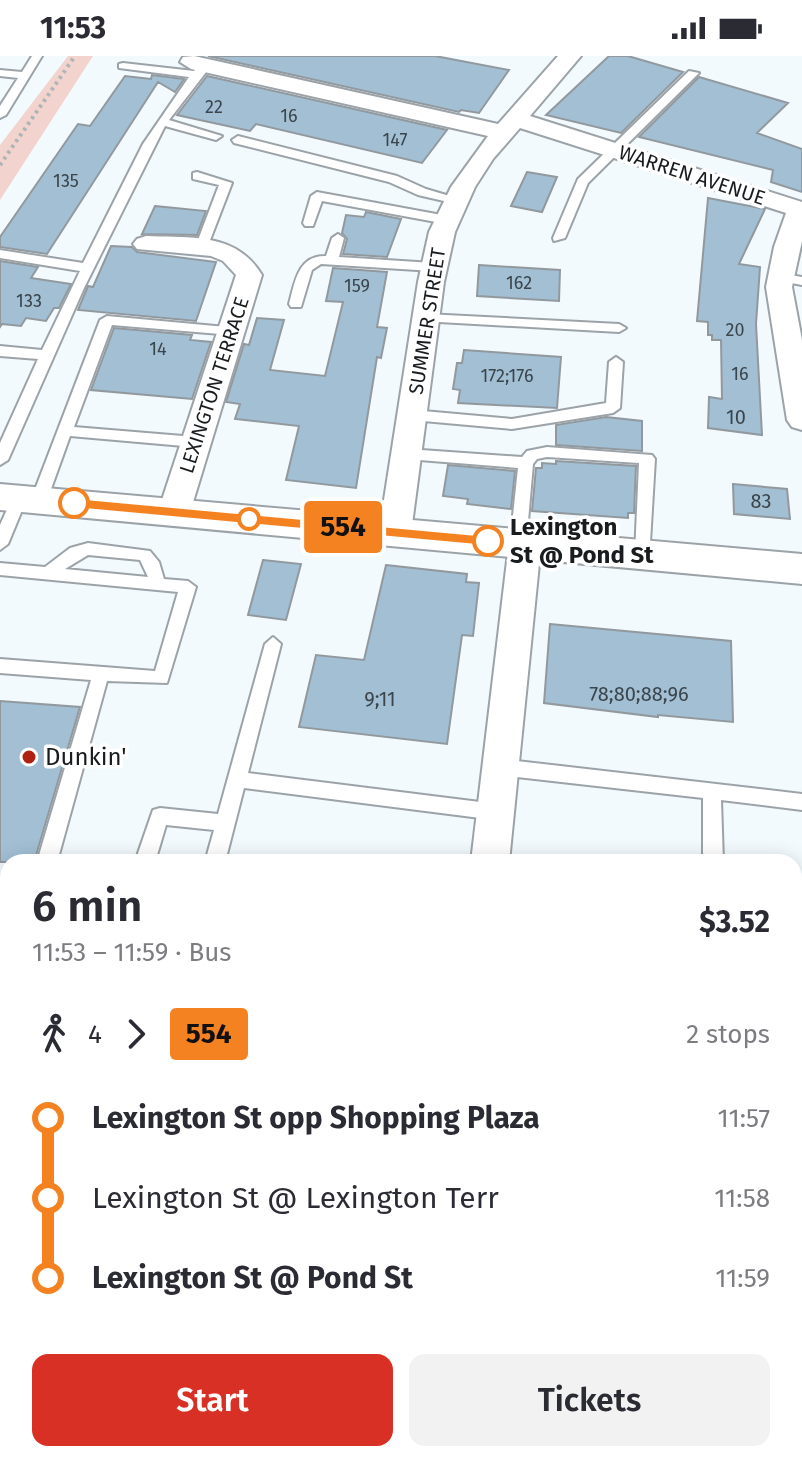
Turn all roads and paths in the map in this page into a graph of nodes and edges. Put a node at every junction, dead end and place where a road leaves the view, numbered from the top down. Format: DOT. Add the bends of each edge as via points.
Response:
graph roads {
  1 [pos="37,56"];
  2 [pos="75,56"];
  3 [pos="570,56"];
  4 [pos="198,64"];
  5 [pos="123,66"];
  6 [pos="0,73"];
  7 [pos="693,73"];
  8 [pos="23,75"];
  9 [pos="0,115"];
  10 [pos="163,122"];
  11 [pos="508,126"];
  12 [pos="216,136"];
  13 [pos="238,140"];
  14 [pos="614,150"];
  15 [pos="0,165"];
  16 [pos="197,176"];
  17 [pos="452,210"];
  18 [pos="309,223"];
  19 [pos="338,238"];
  20 [pos="559,238"];
  21 [pos="146,244"];
  22 [pos="201,248"];
  23 [pos="0,254"];
  24 [pos="332,259"];
  25 [pos="433,267"];
  26 [pos="87,268"];
  27 [pos="791,279"];
  28 [pos="296,304"];
  29 [pos="426,318"];
  30 [pos="619,328"];
  31 [pos="232,331"];
  32 [pos="0,351"];
  33 [pos="46,355"];
  34 [pos="616,362"];
  35 [pos="412,415"];
  36 [pos="802,420"];
  37 [pos="67,431"];
  38 [pos="195,442"];
  39 [pos="407,454"];
  40 [pos="0,460"];
  41 [pos="526,463"];
  42 [pos="19,498"];
  43 [pos="174,512"];
  44 [pos="395,532"];
  45 [pos="0,544"];
  46 [pos="521,544"];
  47 [pos="643,555"];
  48 [pos="0,569"];
  49 [pos="802,569"];
  50 [pos="49,573"];
  51 [pos="158,584"];
  52 [pos="273,644"];
  53 [pos="0,666"];
  54 [pos="101,673"];
  55 [pos="500,767"];
  56 [pos="237,779"];
  57 [pos="712,792"];
  58 [pos="802,802"];
  59 [pos="496,812"];
  60 [pos="225,823"];
  61 [pos="49,854"];
  62 [pos="148,854"];
  63 [pos="217,854"];
  64 [pos="491,854"];
  65 [pos="713,854"];
  1 -- 8 [label="lane"];
  2 -- 15 [label="path"];
  3 -- 11 [label="street, SUMMER STREET"];
  4 -- 5 [label="lane"];
  4 -- 10 [label="lane"];
  4 -- 11 [label="street, WARREN AVENUE"];
  6 -- 8 [label="lane"];
  7 -- 14 [label="lane"];
  8 -- 9 [label="lane"];
  10 -- 12 [label="lane"];
  10 -- 26 [label="lane"];
  11 -- 14 [label="street, WARREN AVENUE"];
  11 -- 17 [label="street, SUMMER STREET"];
  13 -- 17 [label="lane" via="393,179"];
  14 -- 20 [label="lane" via="582,182"];
  14 -- 27 [label="street, WARREN AVENUE" via="800,209"];
  16 -- 22 [label="lane" via="226,183"];
  17 -- 18 [label="lane" via="317,196"];
  17 -- 25 [label="street, SUMMER STREET"];
  19 -- 24 [label="lane"];
  21 -- 22 [label="street, LEXINGTON TERRACE"];
  22 -- 31 [label="street, LEXINGTON TERRACE" via="228,254 247,269"];
  23 -- 26 [label="lane"];
  24 -- 25 [label="lane"];
  24 -- 28 [label="lane" via="306,268"];
  25 -- 29 [label="street, SUMMER STREET"];
  26 -- 33 [label="lane"];
  27 -- 36 [label="street, WARREN AVENUE" via="780,306"];
  29 -- 30 [label="lane"];
  29 -- 35 [label="street, SUMMER STREET"];
  31 -- 37 [label="lane" via="107,320"];
  31 -- 38 [label="street, LEXINGTON TERRACE"];
  32 -- 33 [label="lane"];
  33 -- 40 [label="lane"];
  34 -- 35 [label="lane" via="613,408 592,407 567,417 522,423"];
  35 -- 39 [label="street, SUMMER STREET"];
  37 -- 38 [label="lane"];
  37 -- 42 [label="lane"];
  38 -- 43 [label="street, LEXINGTON TERRACE"];
  39 -- 41 [label="lane"];
  39 -- 44 [label="street, SUMMER STREET"];
  41 -- 46 [label="lane"];
  41 -- 47 [label="lane" via="532,455 547,452 647,459"];
  42 -- 43 [label="main road"];
  42 -- 45 [label="lane"];
  43 -- 44 [label="main road"];
  44 -- 46 [label="main road"];
  46 -- 47 [label="main road"];
  46 -- 55 [label="street"];
  47 -- 49 [label="main road"];
  48 -- 50 [label="lane"];
  50 -- 51 [label="lane"];
  50 -- 51 [label="lane" via="76,552 101,550 147,557"];
  51 -- 54 [label="lane" via="188,587 161,678"];
  52 -- 56 [label="lane"];
  53 -- 54 [label="lane"];
  54 -- 61 [label="lane"];
  55 -- 57 [label="lane"];
  55 -- 59 [label="street"];
  56 -- 59 [label="lane"];
  56 -- 60 [label="lane"];
  57 -- 58 [label="lane"];
  57 -- 65 [label="lane"];
  59 -- 64 [label="street"];
  60 -- 62 [label="lane" via="160,816"];
  60 -- 63 [label="lane"];
}
